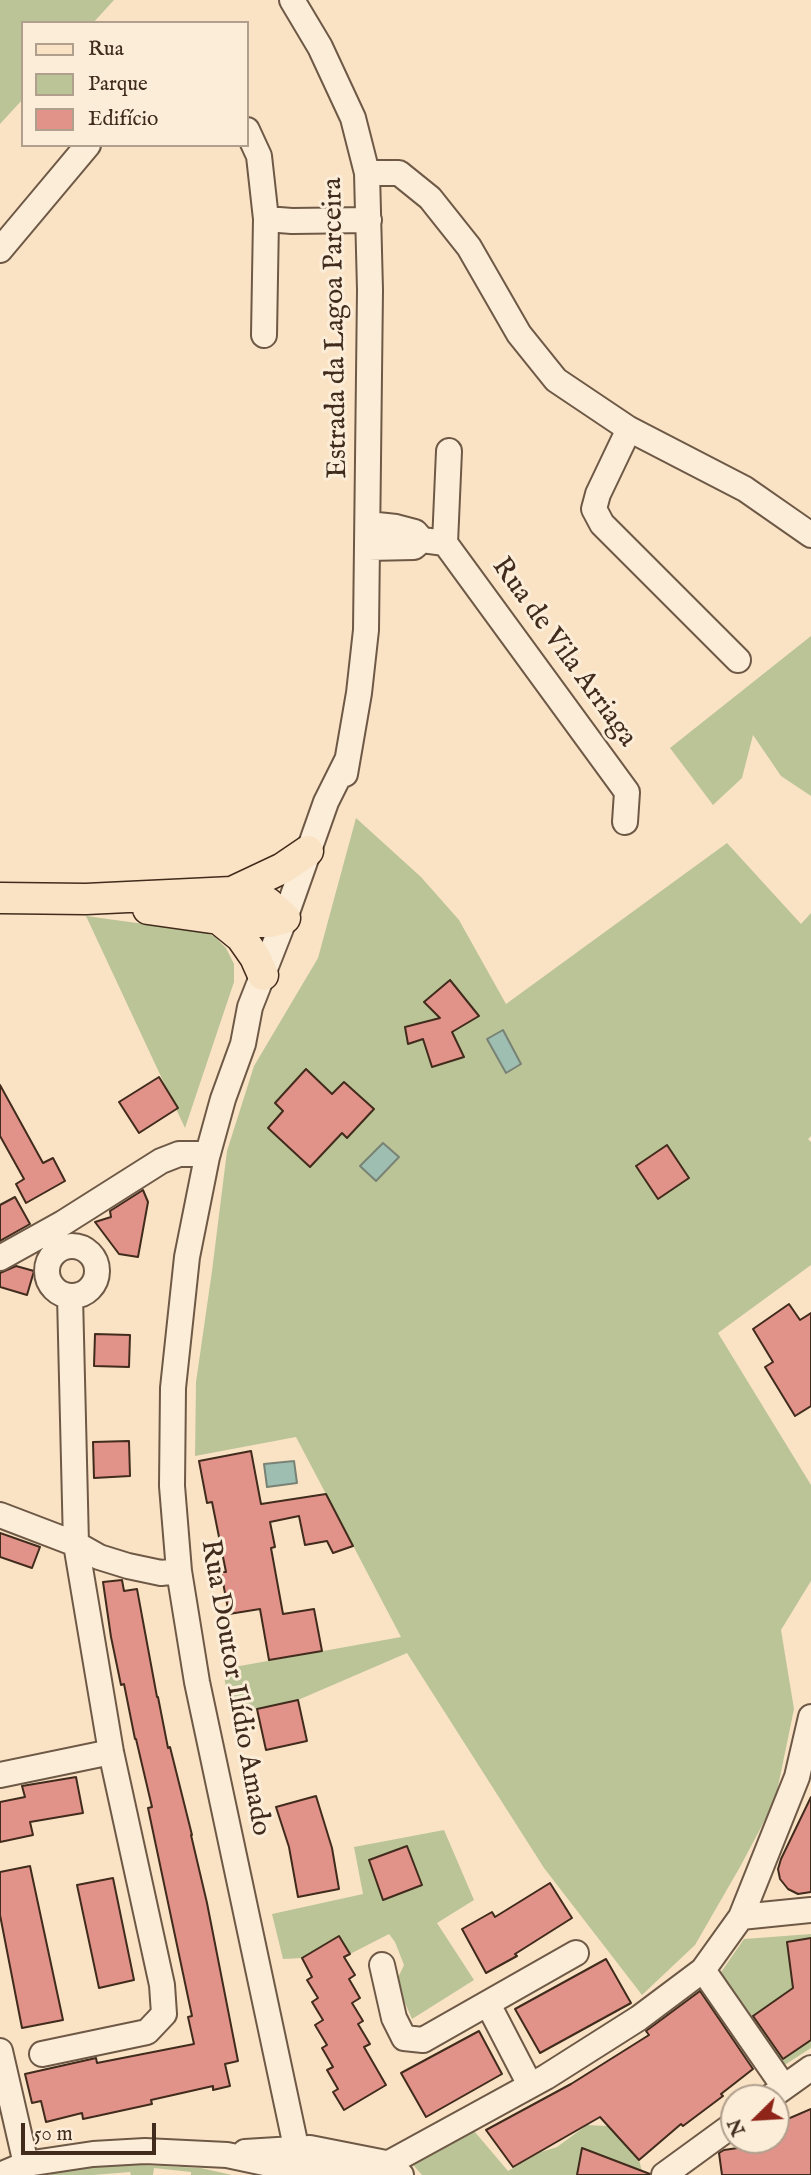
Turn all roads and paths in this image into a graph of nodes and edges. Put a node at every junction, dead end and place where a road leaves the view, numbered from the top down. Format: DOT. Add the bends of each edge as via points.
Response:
graph roads {
  1 [pos="292,0"];
  2 [pos="248,132"];
  3 [pos="86,147"];
  4 [pos="367,173"];
  5 [pos="265,219"];
  6 [pos="369,220"];
  7 [pos="0,250"];
  8 [pos="264,335"];
  9 [pos="629,429"];
  10 [pos="449,451"];
  11 [pos="811,535"];
  12 [pos="368,536"];
  13 [pos="433,541"];
  14 [pos="366,631"];
  15 [pos="738,660"];
  16 [pos="347,760"];
  17 [pos="625,822"];
  18 [pos="308,851"];
  19 [pos="232,892"];
  20 [pos="0,898"];
  21 [pos="86,899"];
  22 [pos="220,920"];
  23 [pos="292,921"];
  24 [pos="263,975"];
  25 [pos="243,1044"];
  26 [pos="207,1157"];
  27 [pos="0,1258"];
  28 [pos="71,1296"];
  29 [pos="0,1515"];
  30 [pos="76,1544"];
  31 [pos="179,1571"];
  32 [pos="811,1717"];
  33 [pos="111,1752"];
  34 [pos="0,1775"];
  35 [pos="811,1910"];
  36 [pos="741,1917"];
  37 [pos="576,1953"];
  38 [pos="382,1965"];
  39 [pos="703,1970"];
  40 [pos="488,2004"];
  41 [pos="42,2054"];
  42 [pos="2,2067"];
  43 [pos="811,2068"];
  44 [pos="771,2084"];
  45 [pos="788,2084"];
  46 [pos="530,2085"];
  47 [pos="720,2134"];
  48 [pos="26,2164"];
  49 [pos="300,2164"];
  50 [pos="385,2171"];
  51 [pos="0,2175"];
  52 [pos="664,2175"];
  1 -- 4 [label="street, Estrada da Lagoa Parceira" via="353,118"];
  2 -- 5 [label="street" via="259,156"];
  3 -- 7 [label="street"];
  4 -- 6 [label="street, Estrada da Lagoa Parceira"];
  4 -- 9 [label="street" via="399,173 430,198 470,247 519,334 556,380"];
  5 -- 6 [label="street"];
  5 -- 8 [label="street"];
  6 -- 12 [label="street, Estrada da Lagoa Parceira"];
  9 -- 11 [label="street" via="746,489"];
  9 -- 15 [label="street" via="594,509 602,524"];
  10 -- 13 [label="street"];
  12 -- 13 [label="street" via="405,530"];
  12 -- 14 [label="street, Estrada da Lagoa Parceira"];
  13 -- 17 [label="street, Rua de Vila Arriaga" via="627,792"];
  14 -- 16 [label="street, Rua Doutor Ilídio Amado"];
  16 -- 18 [label="street, Rua Doutor Ilídio Amado"];
  16 -- 23 [label="street, Rua Doutor Ilídio Amado" via="339,808"];
  18 -- 19 [label="main road" via="283,869"];
  18 -- 23 [label="street, Rua Doutor Ilídio Amado"];
  19 -- 21 [label="main road"];
  19 -- 23 [label="main road" via="253,895"];
  20 -- 21 [label="main road"];
  21 -- 22 [label="main road"];
  22 -- 23 [label="main road"];
  22 -- 24 [label="main road" via="241,937"];
  23 -- 24 [label="street, Rua Doutor Ilídio Amado"];
  23 -- 25 [label="street, Rua Doutor Ilídio Amado" via="263,1016"];
  24 -- 25 [label="street, Rua Doutor Ilídio Amado" via="250,1007"];
  25 -- 26 [label="street, Rua Doutor Ilídio Amado"];
  26 -- 27 [label="street" via="179,1154 161,1161"];
  26 -- 31 [label="street, Rua Doutor Ilídio Amado" via="187,1257 173,1388 172,1486"];
  28 -- 30 [label="street"];
  29 -- 30 [label="street"];
  30 -- 31 [label="street" via="128,1566 161,1573"];
  30 -- 33 [label="street"];
  31 -- 49 [label="street, Rua Doutor Ilídio Amado" via="197,1682"];
  32 -- 36 [label="street" via="797,1777"];
  33 -- 34 [label="street"];
  33 -- 41 [label="street" via="162,1985 164,2014 147,2032"];
  35 -- 36 [label="street"];
  36 -- 39 [label="street"];
  37 -- 40 [label="street"];
  38 -- 40 [label="street" via="394,2018 404,2038 423,2040"];
  39 -- 44 [label="street"];
  39 -- 46 [label="street" via="639,2018"];
  40 -- 46 [label="street"];
  42 -- 48 [label="street"];
  43 -- 45 [label="street"];
  46 -- 50 [label="street"];
  47 -- 52 [label="street"];
  48 -- 49 [label="street" via="145,2151"];
  48 -- 51 [label="street"];
  49 -- 50 [label="street" via="329,2171"];
}
